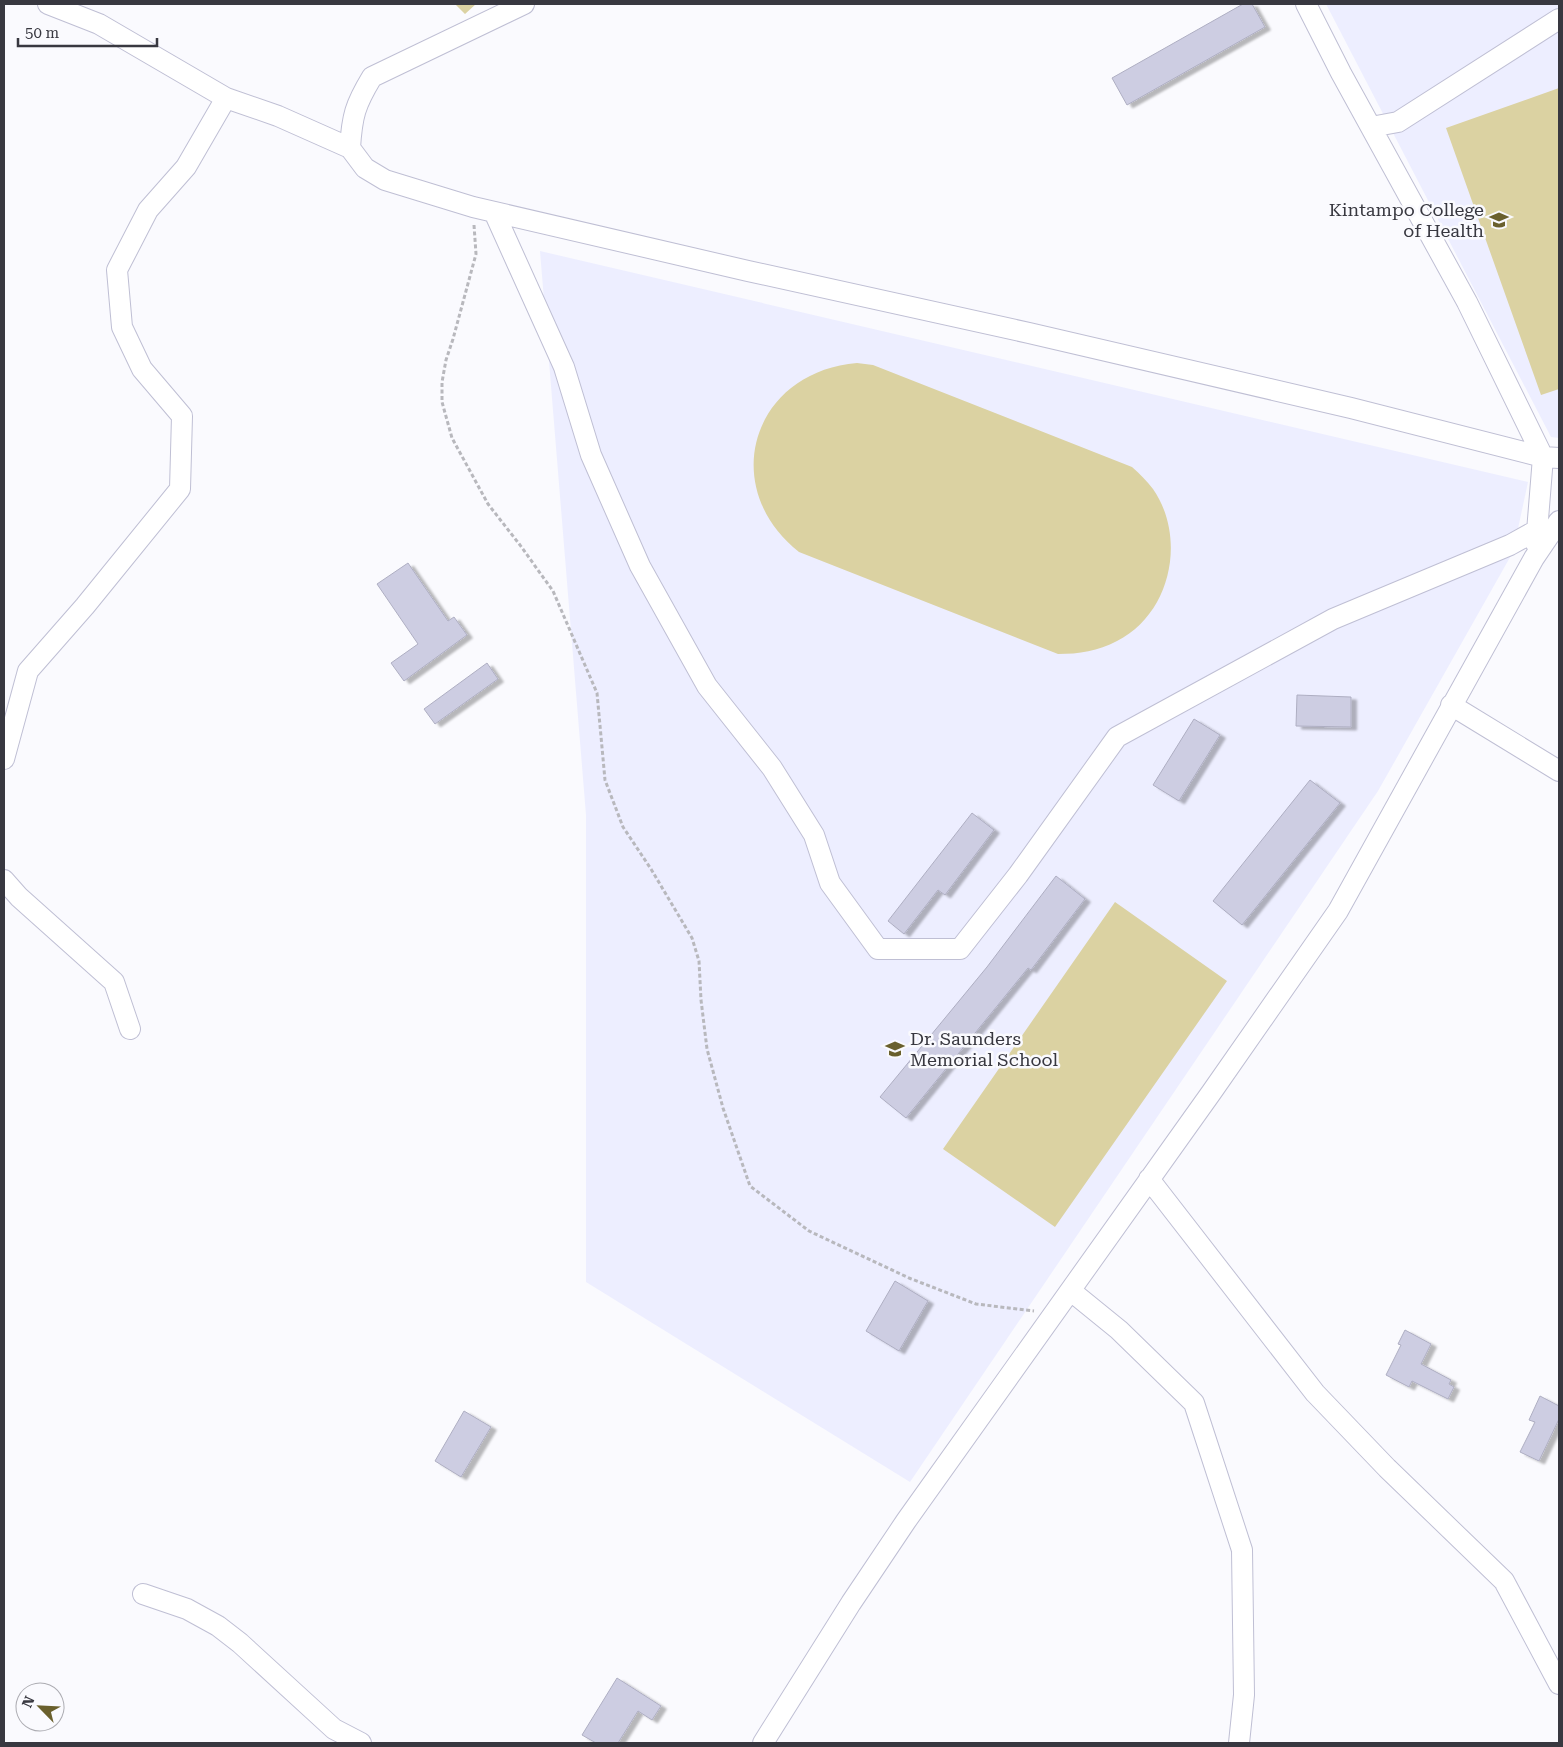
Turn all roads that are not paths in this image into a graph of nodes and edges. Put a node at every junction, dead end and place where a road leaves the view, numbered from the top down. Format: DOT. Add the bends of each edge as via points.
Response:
graph roads {
  1 [pos="48,4"];
  2 [pos="524,4"];
  3 [pos="1306,4"];
  4 [pos="70,7"];
  5 [pos="1559,19"];
  6 [pos="226,98"];
  7 [pos="1371,127"];
  8 [pos="350,148"];
  9 [pos="494,212"];
  10 [pos="1551,458"];
  11 [pos="1559,521"];
  12 [pos="1537,530"];
  13 [pos="1534,558"];
  14 [pos="1451,705"];
  15 [pos="4,759"];
  16 [pos="1559,771"];
  17 [pos="4,880"];
  18 [pos="130,1029"];
  19 [pos="1149,1179"];
  20 [pos="1070,1291"];
  21 [pos="143,1594"];
  22 [pos="1559,1684"];
  23 [pos="361,1743"];
  24 [pos="763,1743"];
  25 [pos="1239,1743"];
  1 -- 4 [label="street"];
  2 -- 8 [label="street" via="372,77 358,99"];
  3 -- 7 [label="street"];
  4 -- 6 [label="street"];
  5 -- 7 [label="street" via="1398,122"];
  6 -- 8 [label="street" via="278,116"];
  6 -- 15 [label="street" via="186,167 148,210 117,270 122,328 142,369 182,416 180,489 28,671"];
  7 -- 10 [label="street"];
  8 -- 9 [label="street" via="365,168 384,180"];
  9 -- 10 [label="street" via="1048,337"];
  9 -- 12 [label="street" via="564,367 591,455 640,566 707,686 772,768 814,835 830,884 878,949 960,949 1117,738 1333,620 1510,545"];
  10 -- 12 [label="street"];
  11 -- 13 [label="street"];
  12 -- 13 [label="street"];
  13 -- 14 [label="street"];
  14 -- 16 [label="street"];
  14 -- 19 [label="street" via="1338,911"];
  17 -- 18 [label="street" via="114,982"];
  19 -- 20 [label="street"];
  19 -- 22 [label="street" via="1315,1393 1504,1581"];
  20 -- 24 [label="street" via="906,1521"];
  20 -- 25 [label="street" via="1119,1330 1194,1403 1242,1550 1244,1695"];
  21 -- 23 [label="street" via="187,1610 218,1626 334,1729"];
}
